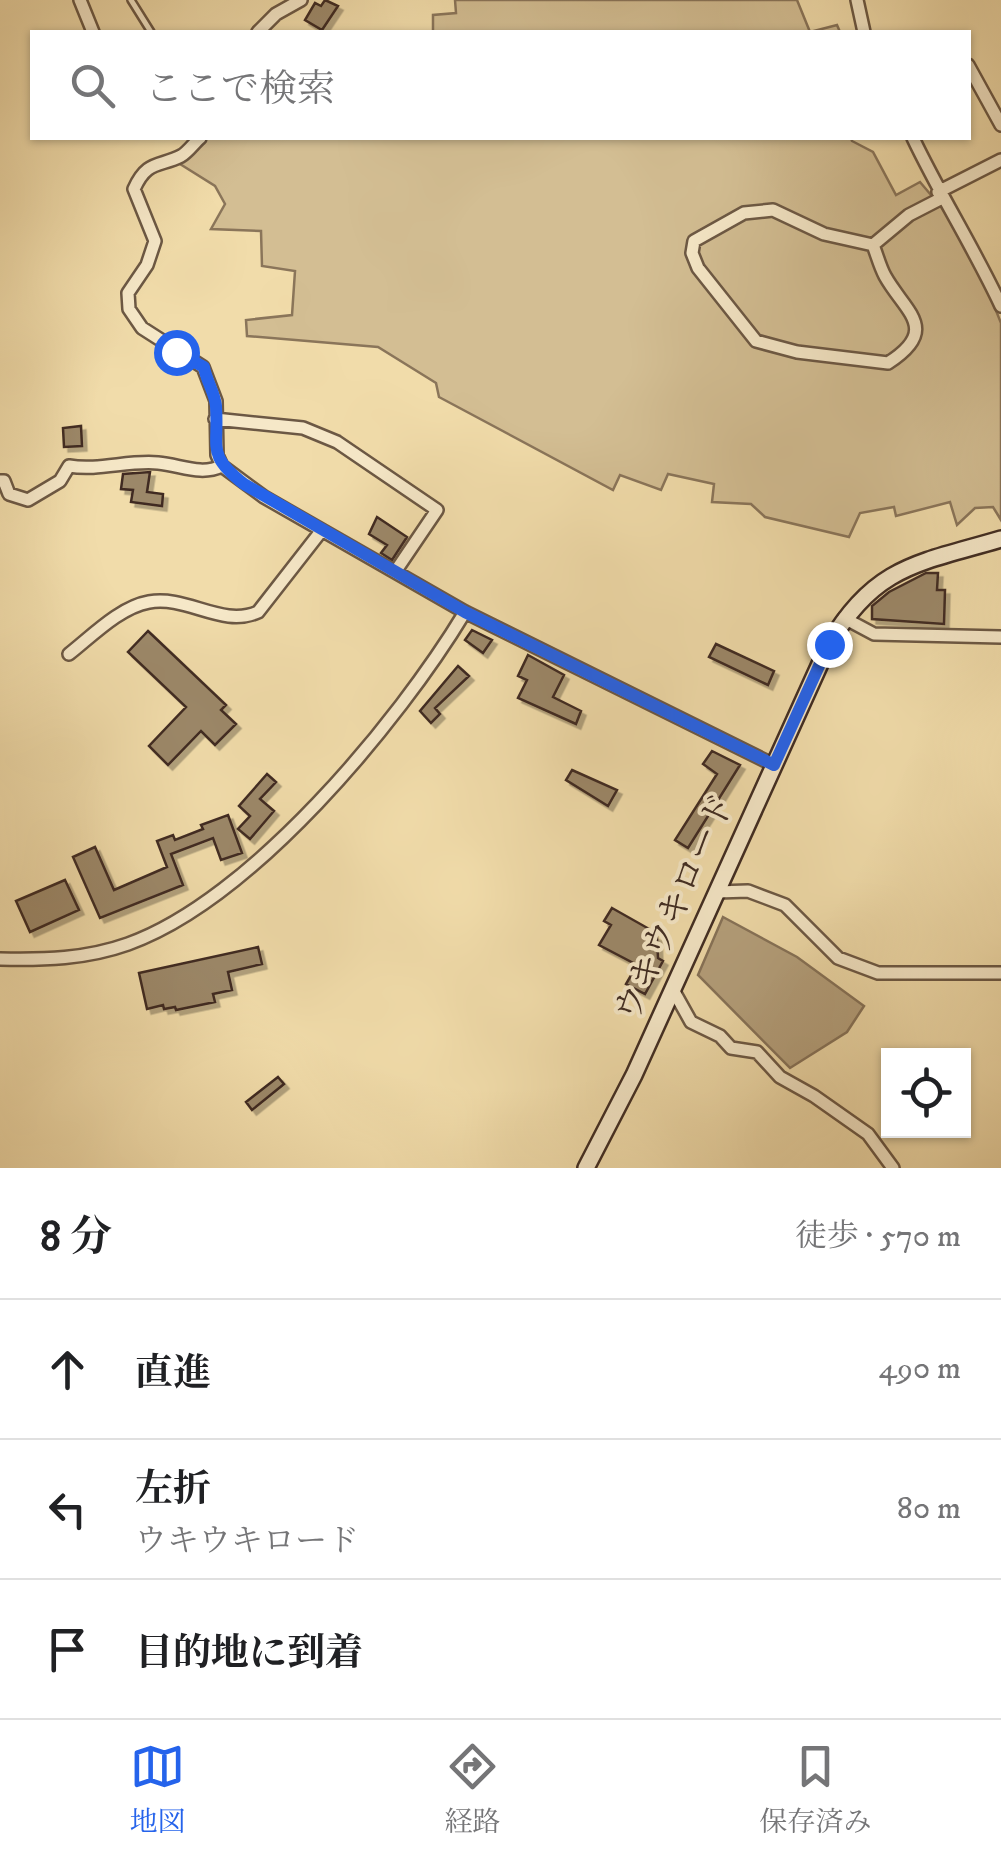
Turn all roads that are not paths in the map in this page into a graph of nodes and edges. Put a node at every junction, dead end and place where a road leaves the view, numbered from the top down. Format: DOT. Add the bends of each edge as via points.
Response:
graph roads {
  1 [pos="80,0"];
  2 [pos="131,0"];
  3 [pos="300,0"];
  4 [pos="857,0"];
  5 [pos="92,30"];
  6 [pos="150,30"];
  7 [pos="260,30"];
  8 [pos="864,30"];
  9 [pos="971,70"];
  10 [pos="1001,125"];
  11 [pos="198,140"];
  12 [pos="914,140"];
  13 [pos="1001,160"];
  14 [pos="940,195"];
  15 [pos="873,245"];
  16 [pos="1001,306"];
  17 [pos="215,420"];
  18 [pos="222,466"];
  19 [pos="0,481"];
  20 [pos="322,530"];
  21 [pos="1001,540"];
  22 [pos="395,572"];
  23 [pos="465,612"];
  24 [pos="844,618"];
  25 [pos="1001,638"];
  26 [pos="69,654"];
  27 [pos="774,765"];
  28 [pos="717,892"];
  29 [pos="0,959"];
  30 [pos="1001,973"];
  31 [pos="672,988"];
  32 [pos="586,1168"];
  33 [pos="892,1168"];
  1 -- 5 [label="street"];
  2 -- 6 [label="lane"];
  3 -- 7 [label="street"];
  4 -- 8 [label="street"];
  9 -- 10 [label="street"];
  11 -- 17 [label="street" via="139,178 134,189 155,241 128,293 129,309 142,328 204,367"];
  12 -- 14 [label="street"];
  13 -- 14 [label="street"];
  14 -- 15 [label="street"];
  14 -- 16 [label="street"];
  15 -- 15 [label="street" via="916,329 908,350 888,363 756,341 692,253 694,241 721,225 774,210 824,234"];
  17 -- 18 [label="street"];
  17 -- 22 [label="street" via="304,428 436,510"];
  18 -- 19 [label="street" via="69,466 60,481 28,500 9,494"];
  18 -- 20 [label="street"];
  20 -- 22 [label="street"];
  20 -- 26 [label="street" via="258,612 244,618 150,601"];
  21 -- 24 [label="street, ウキウキロード" via="896,571"];
  22 -- 23 [label="street"];
  23 -- 27 [label="street"];
  23 -- 29 [label="street" via="402,704 329,791 226,884 170,925 130,944 82,957"];
  24 -- 25 [label="street" via="874,634"];
  24 -- 27 [label="street, ウキウキロード"];
  27 -- 28 [label="street, ウキウキロード"];
  28 -- 30 [label="street" via="748,891 785,904 838,958 878,973"];
  28 -- 31 [label="street, ウキウキロード"];
  31 -- 32 [label="street, ウキウキロード"];
  31 -- 33 [label="street" via="691,1022 731,1048 757,1052 780,1077 868,1134"];
}
